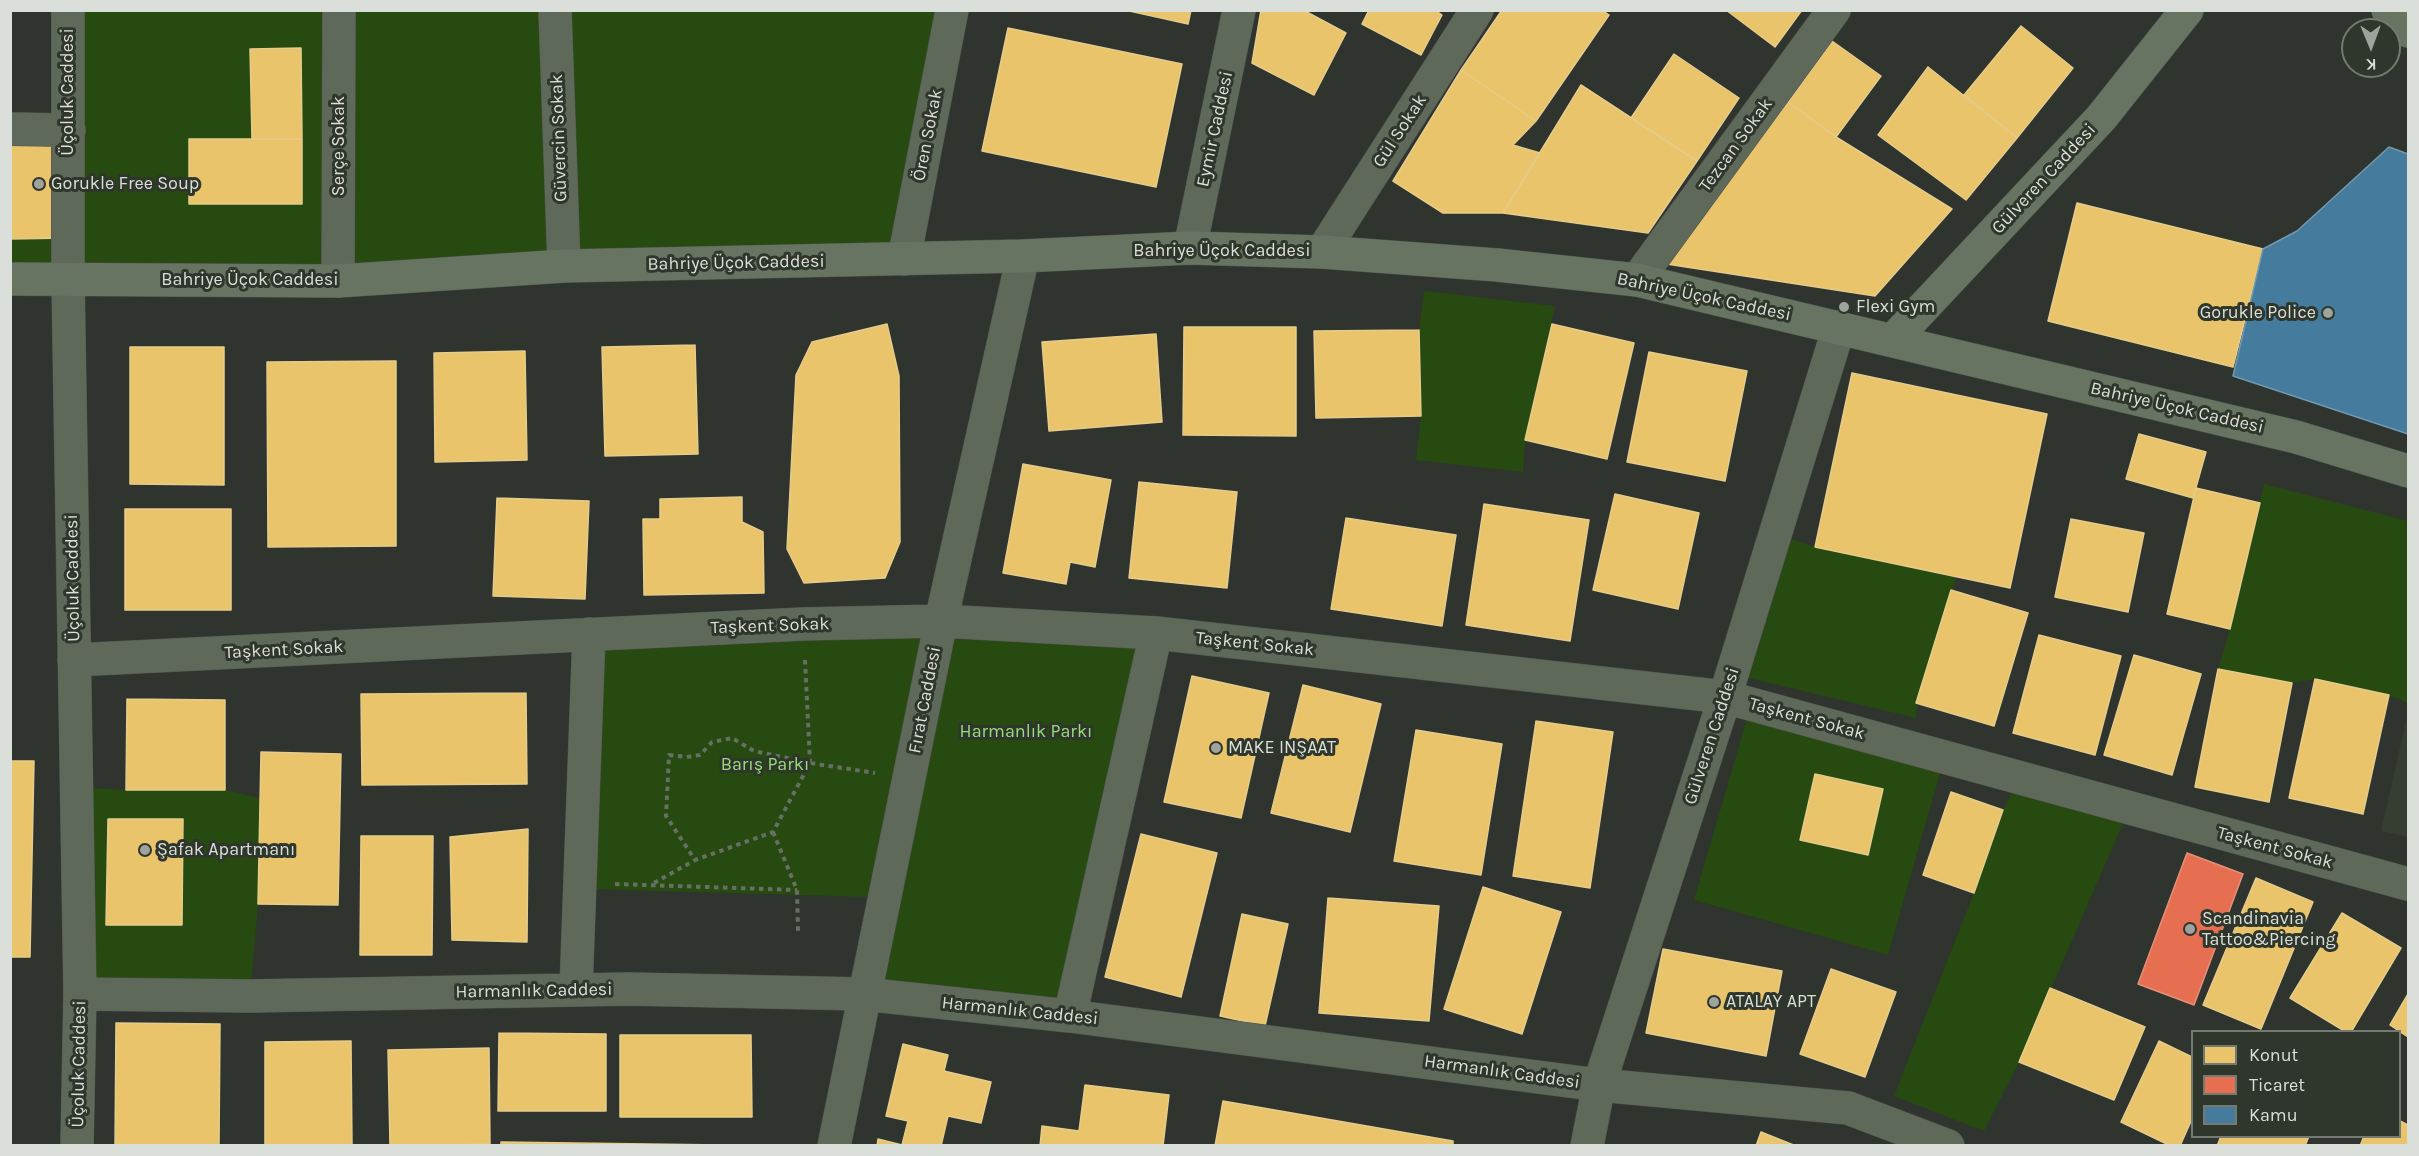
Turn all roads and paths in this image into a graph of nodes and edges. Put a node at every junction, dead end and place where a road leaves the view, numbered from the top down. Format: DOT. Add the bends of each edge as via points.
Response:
graph roads {
  1 [pos="68,10"];
  2 [pos="339,10"];
  3 [pos="555,10"];
  4 [pos="952,10"];
  5 [pos="1239,10"];
  6 [pos="1477,10"];
  7 [pos="1834,10"];
  8 [pos="2187,10"];
  9 [pos="2388,10"];
  10 [pos="2409,31"];
  11 [pos="10,129"];
  12 [pos="69,130"];
  13 [pos="1190,248"];
  14 [pos="1322,252"];
  15 [pos="1023,256"];
  16 [pos="904,259"];
  17 [pos="564,266"];
  18 [pos="10,279"];
  19 [pos="68,279"];
  20 [pos="1637,280"];
  21 [pos="338,281"];
  22 [pos="1839,327"];
  23 [pos="1893,340"];
  24 [pos="2409,471"];
  25 [pos="940,621"];
  26 [pos="803,624"];
  27 [pos="1156,633"];
  28 [pos="589,634"];
  29 [pos="74,660"];
  30 [pos="1725,697"];
  31 [pos="810,764"];
  32 [pos="909,777"];
  33 [pos="773,832"];
  34 [pos="695,860"];
  35 [pos="2409,884"];
  36 [pos="797,890"];
  37 [pos="798,931"];
  38 [pos="576,990"];
  39 [pos="80,994"];
  40 [pos="863,994"];
  41 [pos="1070,1016"];
  42 [pos="1599,1085"];
  43 [pos="77,1146"];
  44 [pos="834,1146"];
  45 [pos="1587,1146"];
  46 [pos="1948,1146"];
  1 -- 12 [label="street, Üçoluk Caddesi"];
  2 -- 21 [label="street, Serçe Sokak"];
  3 -- 17 [label="street, Güvercin Sokak"];
  4 -- 16 [label="street, Ören Sokak"];
  5 -- 13 [label="street, Eymir Caddesi"];
  6 -- 14 [label="street, Gül Sokak"];
  7 -- 20 [label="street, Tezcan Sokak"];
  8 -- 23 [label="main road, Gülveren Caddesi" via="2101,118"];
  9 -- 10 [label="main road"];
  11 -- 12 [label="street"];
  12 -- 19 [label="street, Üçoluk Caddesi"];
  13 -- 14 [label="main road, Bahriye Üçok Caddesi"];
  13 -- 15 [label="main road, Bahriye Üçok Caddesi"];
  14 -- 20 [label="main road, Bahriye Üçok Caddesi"];
  15 -- 16 [label="main road, Bahriye Üçok Caddesi"];
  15 -- 25 [label="street, Fırat Caddesi"];
  16 -- 17 [label="main road, Bahriye Üçok Caddesi"];
  17 -- 21 [label="main road, Bahriye Üçok Caddesi"];
  18 -- 19 [label="main road, Bahriye Üçok Caddesi"];
  19 -- 21 [label="main road, Bahriye Üçok Caddesi"];
  19 -- 29 [label="street, Üçoluk Caddesi"];
  20 -- 22 [label="main road, Bahriye Üçok Caddesi"];
  22 -- 23 [label="main road, Bahriye Üçok Caddesi"];
  22 -- 30 [label="street, Gülveren Caddesi"];
  23 -- 24 [label="main road, Bahriye Üçok Caddesi" via="2296,437"];
  25 -- 26 [label="street, Taşkent Sokak"];
  25 -- 27 [label="street, Taşkent Sokak"];
  25 -- 32 [label="street, Fırat Caddesi"];
  26 -- 28 [label="street, Taşkent Sokak"];
  26 -- 31 [label="path"];
  27 -- 30 [label="street, Taşkent Sokak"];
  27 -- 41 [label="street"];
  28 -- 29 [label="street, Taşkent Sokak"];
  28 -- 38 [label="street"];
  29 -- 39 [label="street, Üçoluk Caddesi"];
  30 -- 35 [label="street, Taşkent Sokak"];
  30 -- 42 [label="street, Gülveren Caddesi"];
  31 -- 32 [label="path"];
  31 -- 33 [label="path"];
  31 -- 34 [label="path" via="754,751 732,738 712,742 700,755 669,755 666,816"];
  32 -- 40 [label="street, Fırat Caddesi"];
  33 -- 34 [label="path"];
  33 -- 36 [label="path"];
  34 -- 36 [label="path" via="652,884"];
  36 -- 37 [label="path"];
  38 -- 39 [label="street, Harmanlık Caddesi" via="250,996"];
  38 -- 40 [label="street, Harmanlık Caddesi"];
  39 -- 43 [label="street, Üçoluk Caddesi"];
  40 -- 41 [label="street, Harmanlık Caddesi"];
  40 -- 44 [label="street, Fırat Caddesi"];
  41 -- 42 [label="street, Harmanlık Caddesi"];
  42 -- 45 [label="street, Gülveren Caddesi"];
  42 -- 46 [label="street, Harmanlık Caddesi" via="1848,1108"];
}
